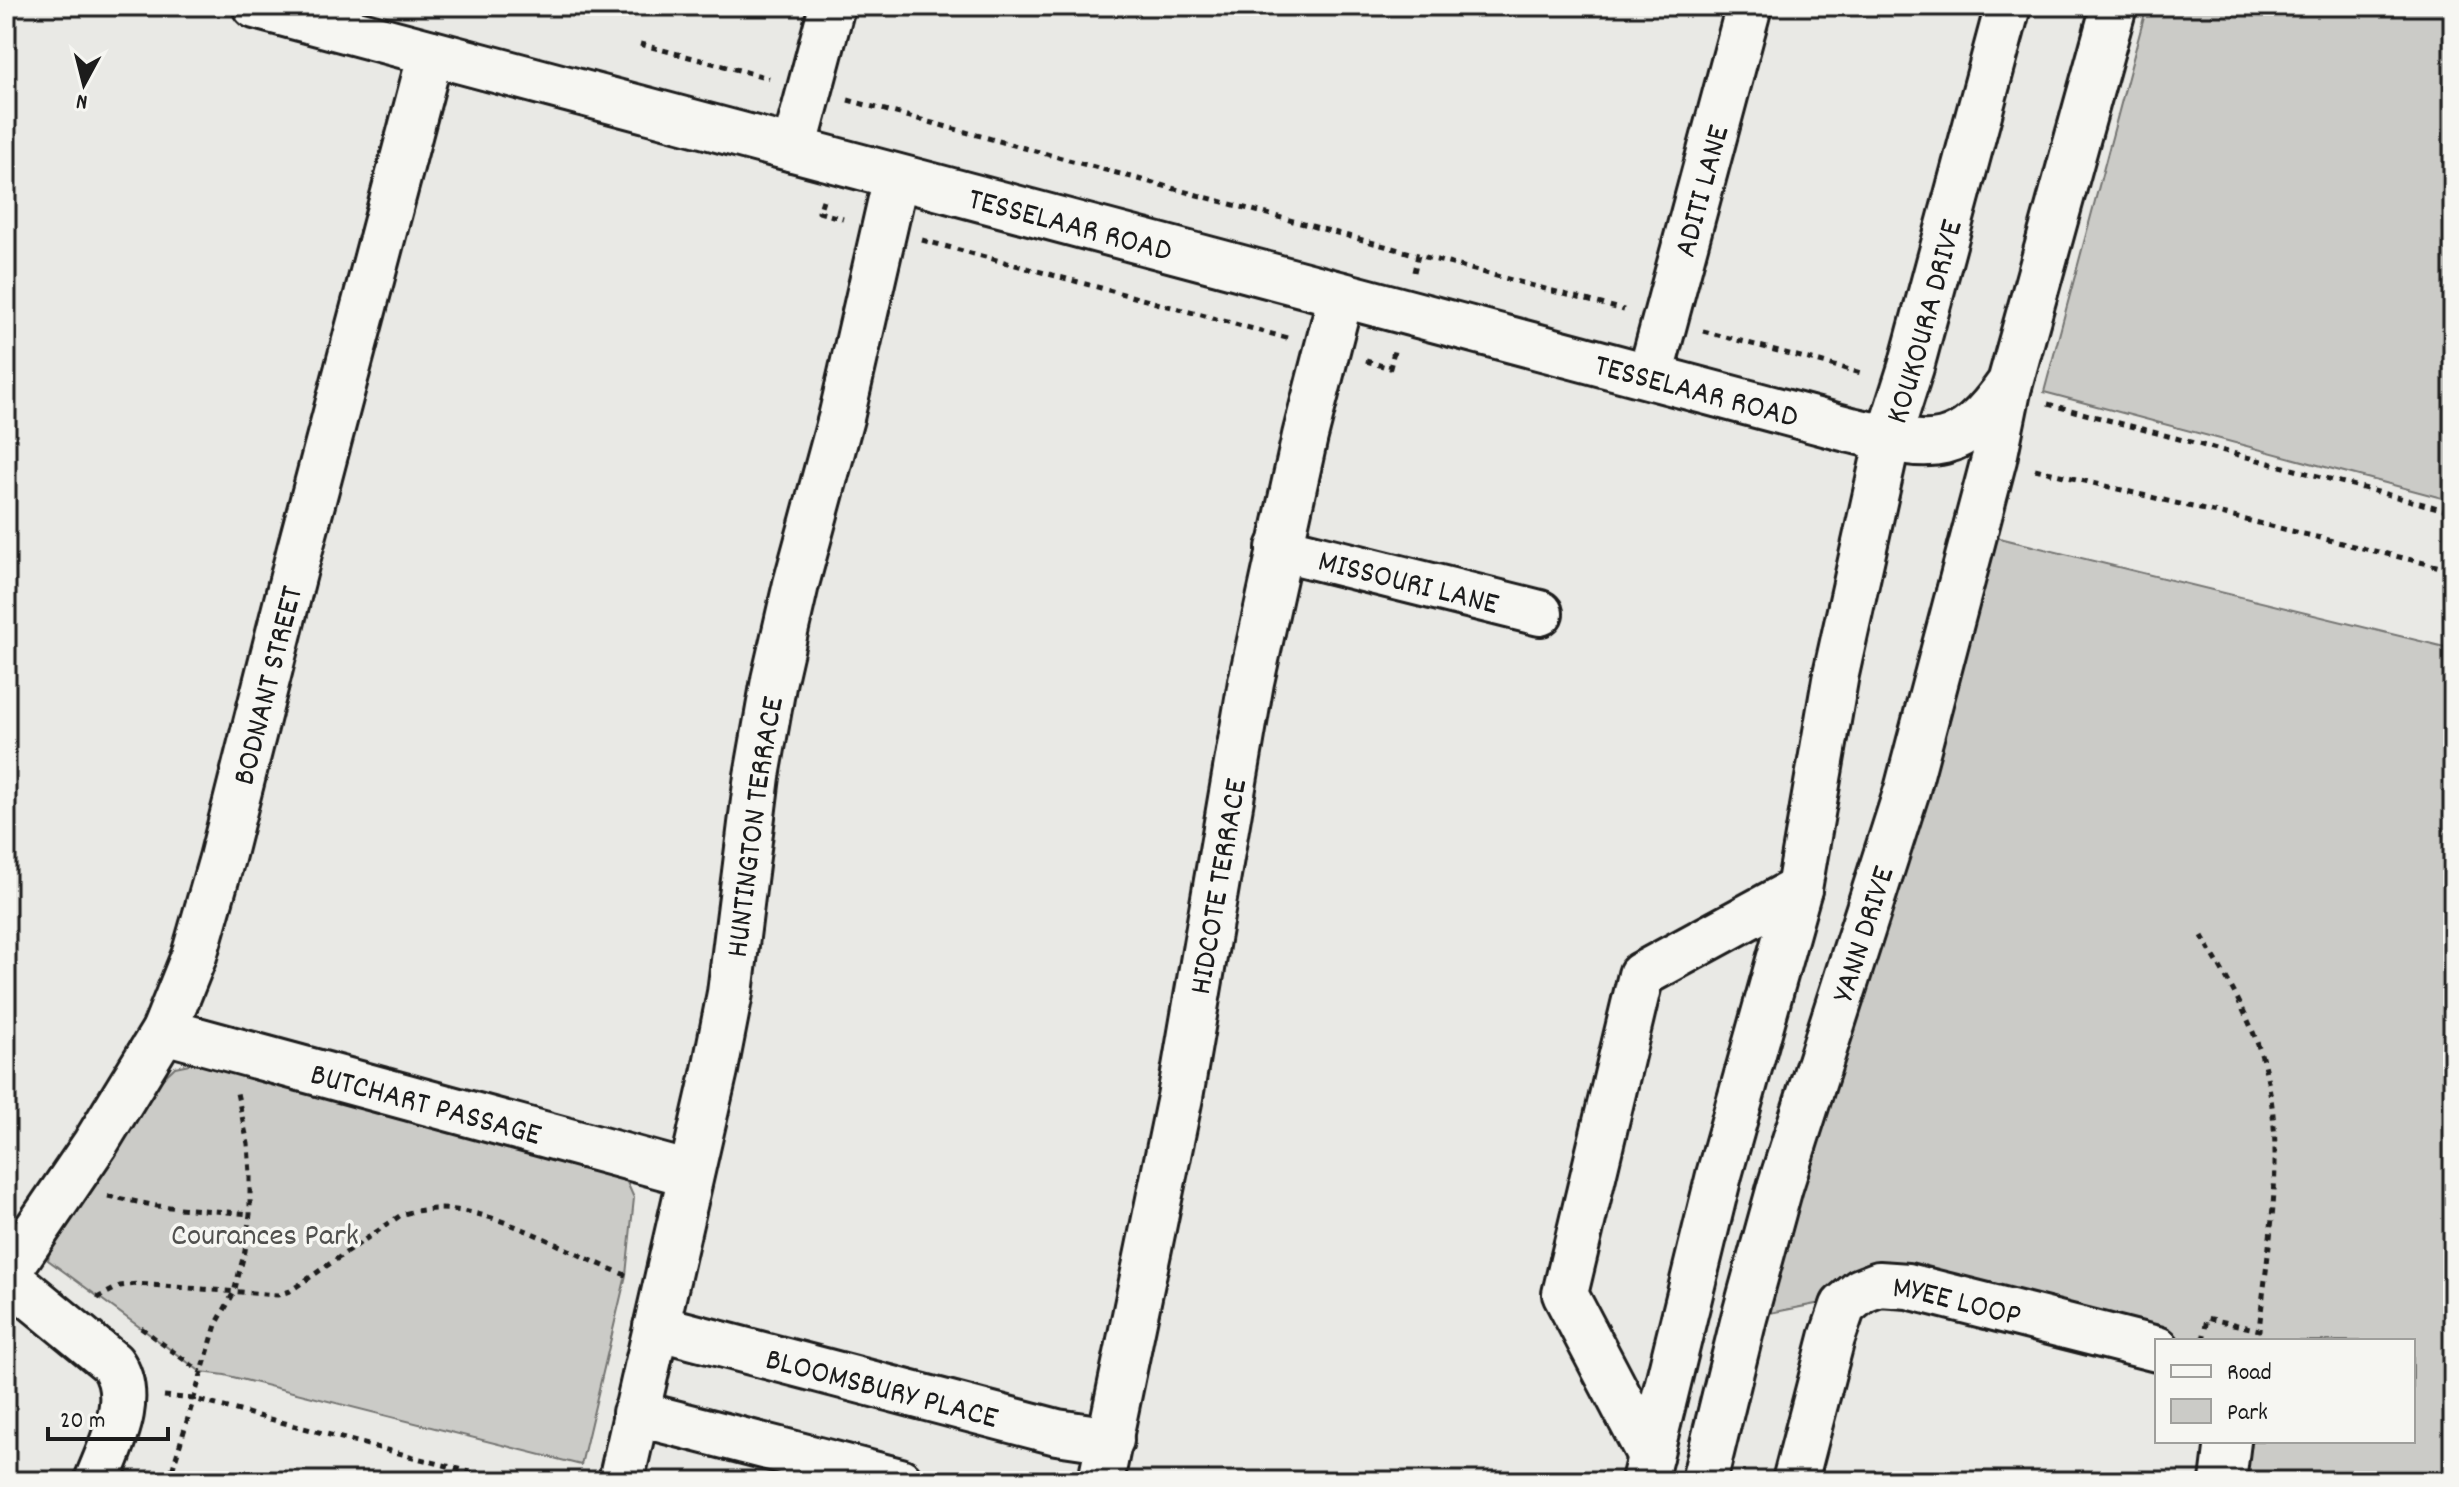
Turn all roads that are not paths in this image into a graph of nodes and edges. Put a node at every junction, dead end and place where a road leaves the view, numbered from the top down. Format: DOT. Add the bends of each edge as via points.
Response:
graph roads {
  1 [pos="255,6"];
  2 [pos="832,6"];
  3 [pos="1749,6"];
  4 [pos="2008,6"];
  5 [pos="2114,6"];
  6 [pos="431,53"];
  7 [pos="794,149"];
  8 [pos="896,177"];
  9 [pos="1341,295"];
  10 [pos="1650,376"];
  11 [pos="2010,383"];
  12 [pos="1888,439"];
  13 [pos="1279,548"];
  14 [pos="1540,613"];
  15 [pos="1799,889"];
  16 [pos="164,1031"];
  17 [pos="690,1174"];
  18 [pos="6,1276"];
  19 [pos="661,1306"];
  20 [pos="2155,1348"];
  21 [pos="635,1413"];
  22 [pos="2228,1443"];
  23 [pos="1106,1460"];
  24 [pos="1647,1469"];
  25 [pos="97,1481"];
  26 [pos="621,1481"];
  27 [pos="900,1481"];
  28 [pos="1704,1481"];
  29 [pos="1795,1481"];
  30 [pos="2223,1481"];
  1 -- 6 [label="street, TESSELAAR ROAD"];
  2 -- 7 [label="street"];
  3 -- 10 [label="street, ADITI LANE"];
  4 -- 12 [label="street, KOUKOURA DRIVE"];
  5 -- 11 [label="street, KOUKOURA DRIVE"];
  6 -- 7 [label="street, TESSELAAR ROAD"];
  6 -- 16 [label="street, BODNANT STREET" via="222,858 194,956"];
  7 -- 8 [label="street, TESSELAAR ROAD"];
  8 -- 9 [label="street, TESSELAAR ROAD"];
  8 -- 17 [label="street, HUNTINGTON TERRACE" via="774,680 730,993"];
  9 -- 10 [label="street, TESSELAAR ROAD"];
  9 -- 13 [label="street, HIDCOTE TERRACE"];
  10 -- 12 [label="street, TESSELAAR ROAD"];
  11 -- 12 [label="street, KOUKOURA DRIVE" via="1985,417 1947,442 1920,445"];
  11 -- 28 [label="street, YANN DRIVE" via="1907,790 1780,1187"];
  12 -- 15 [label="street" via="1836,674"];
  13 -- 14 [label="street, MISSOURI LANE"];
  13 -- 23 [label="street, HIDCOTE TERRACE" via="1228,805 1180,1097"];
  15 -- 24 [label="street" via="1719,1175"];
  15 -- 24 [label="street" via="1641,975 1565,1294"];
  16 -- 17 [label="street, BUTCHART PASSAGE"];
  16 -- 18 [label="street, BODNANT STREET"];
  17 -- 19 [label="street, HUNTINGTON TERRACE"];
  18 -- 25 [label="street" via="120,1375 120,1415"];
  19 -- 21 [label="street, HUNTINGTON TERRACE"];
  19 -- 23 [label="street, BLOOMSBURY PLACE" via="1057,1432"];
  20 -- 29 [label="street, MYEE LOOP" via="1908,1286 1879,1284 1843,1306"];
  21 -- 26 [label="street, HUNTINGTON TERRACE"];
  21 -- 27 [label="street"];
  22 -- 30 [label="street"];
}
